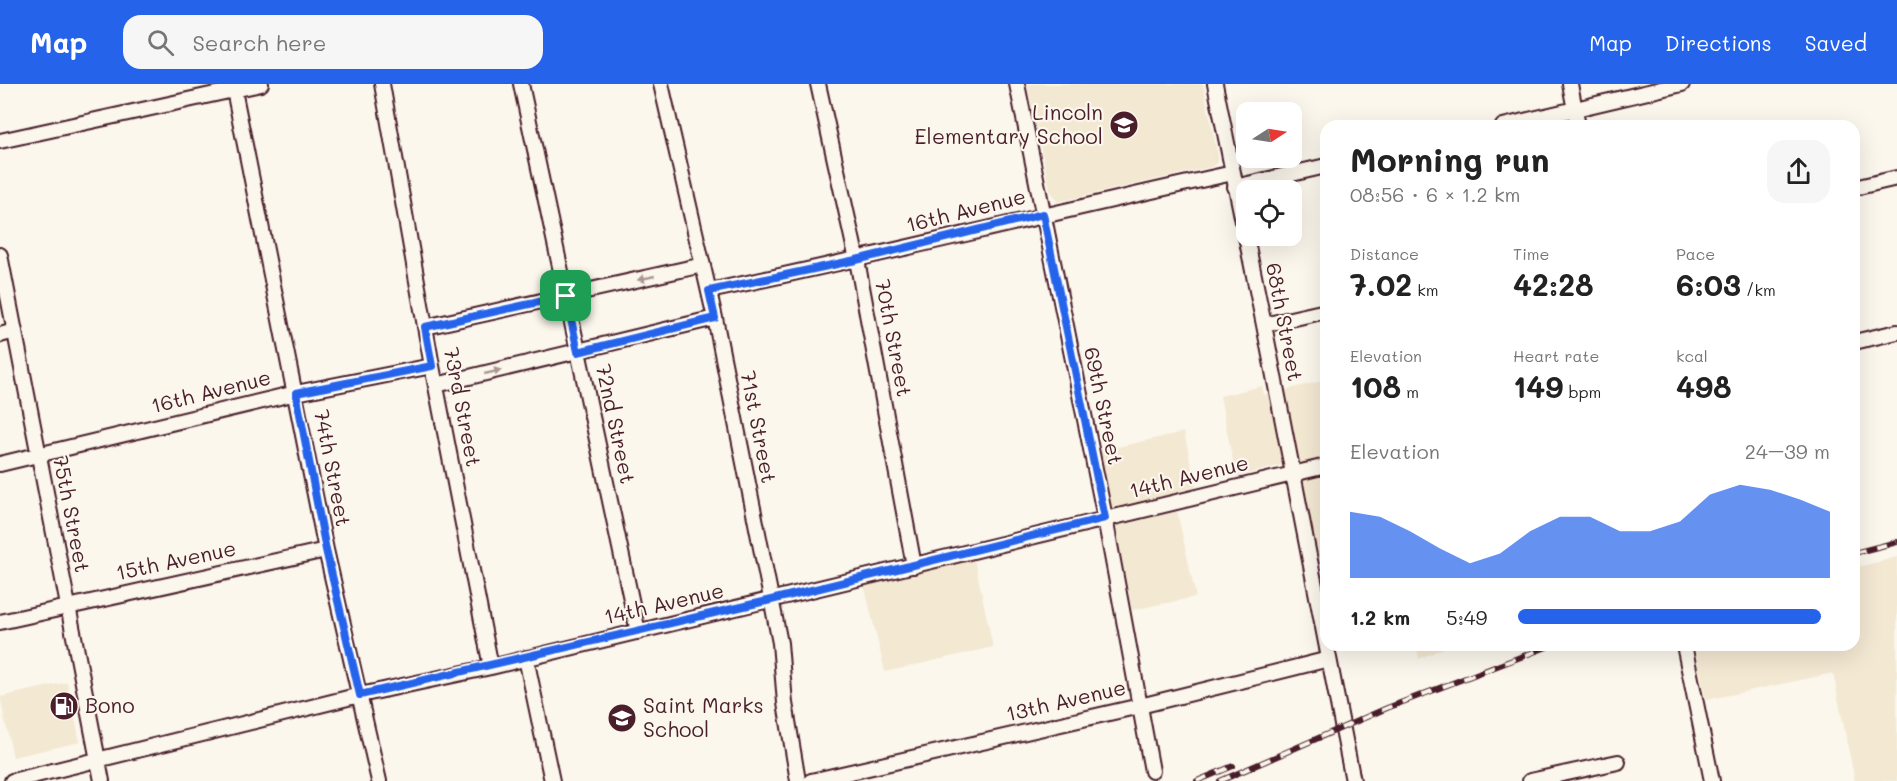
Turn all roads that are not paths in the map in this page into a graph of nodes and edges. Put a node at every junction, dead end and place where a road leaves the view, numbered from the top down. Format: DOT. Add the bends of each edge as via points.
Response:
graph roads {
  1 [pos="261,84"];
  2 [pos="382,84"];
  3 [pos="521,84"];
  4 [pos="661,84"];
  5 [pos="818,84"];
  6 [pos="1017,84"];
  7 [pos="1215,84"];
  8 [pos="1570,84"];
  9 [pos="1682,84"];
  10 [pos="234,90"];
  11 [pos="1575,110"];
  12 [pos="1530,120"];
  13 [pos="1577,120"];
  14 [pos="0,141"];
  15 [pos="1320,167"];
  16 [pos="1897,178"];
  17 [pos="1234,180"];
  18 [pos="1860,187"];
  19 [pos="1043,214"];
  20 [pos="0,255"];
  21 [pos="856,260"];
  22 [pos="703,265"];
  23 [pos="709,291"];
  24 [pos="566,296"];
  25 [pos="1320,312"];
  26 [pos="715,318"];
  27 [pos="1264,325"];
  28 [pos="425,327"];
  29 [pos="15,331"];
  30 [pos="1897,332"];
  31 [pos="0,335"];
  32 [pos="1860,341"];
  33 [pos="578,352"];
  34 [pos="432,366"];
  35 [pos="436,385"];
  36 [pos="296,393"];
  37 [pos="39,455"];
  38 [pos="0,464"];
  39 [pos="1320,467"];
  40 [pos="1292,473"];
  41 [pos="1105,518"];
  42 [pos="326,550"];
  43 [pos="915,566"];
  44 [pos="771,600"];
  45 [pos="68,606"];
  46 [pos="1320,614"];
  47 [pos="0,622"];
  48 [pos="638,632"];
  49 [pos="1327,651"];
  50 [pos="1685,651"];
  51 [pos="526,658"];
  52 [pos="1329,659"];
  53 [pos="491,667"];
  54 [pos="360,695"];
  55 [pos="1140,706"];
  56 [pos="98,761"];
  57 [pos="1618,762"];
  58 [pos="1152,771"];
  59 [pos="12,781"];
  60 [pos="102,781"];
  61 [pos="379,781"];
  62 [pos="552,781"];
  63 [pos="798,781"];
  64 [pos="811,781"];
  65 [pos="1353,781"];
  66 [pos="1530,781"];
  67 [pos="1712,781"];
  1 -- 10 [label="street"];
  2 -- 28 [label="street, 73rd Street"];
  3 -- 24 [label="street, 72nd Street"];
  4 -- 22 [label="street, 71st Street"];
  5 -- 21 [label="street, 70th Street"];
  6 -- 19 [label="street, 69th Street"];
  7 -- 17 [label="street, 68th Street"];
  8 -- 11 [label="street"];
  9 -- 11 [label="street"];
  10 -- 14 [label="street"];
  10 -- 36 [label="street, 74th Street"];
  11 -- 12 [label="street"];
  11 -- 13 [label="street"];
  15 -- 17 [label="street, 16th Avenue"];
  16 -- 18 [label="street"];
  17 -- 19 [label="street, 16th Avenue"];
  17 -- 27 [label="street, 68th Street"];
  19 -- 21 [label="street, 16th Avenue"];
  19 -- 41 [label="street, 69th Street"];
  20 -- 29 [label="street, 75th Street"];
  21 -- 23 [label="street, 16th Avenue"];
  21 -- 43 [label="street, 70th Street"];
  22 -- 23 [label="street, 71st Street"];
  22 -- 24 [label="street, one-way"];
  23 -- 26 [label="street, 71st Street"];
  24 -- 28 [label="street"];
  24 -- 33 [label="street, 72nd Street"];
  25 -- 27 [label="street"];
  26 -- 33 [label="street"];
  26 -- 44 [label="street, 71st Street"];
  27 -- 40 [label="street, 68th Street"];
  28 -- 34 [label="street, 73rd Street"];
  29 -- 31 [label="street"];
  29 -- 37 [label="street, 75th Street"];
  30 -- 32 [label="street"];
  35 -- 33 [label="street, one-way"];
  33 -- 48 [label="street, 72nd Street"];
  34 -- 35 [label="street, 73rd Street"];
  34 -- 36 [label="street, 16th Avenue"];
  35 -- 53 [label="street, 73rd Street"];
  36 -- 37 [label="street, 16th Avenue"];
  36 -- 42 [label="street, 74th Street"];
  37 -- 38 [label="street, 16th Avenue"];
  37 -- 45 [label="street, 75th Street"];
  39 -- 40 [label="street, 14th Avenue"];
  40 -- 41 [label="street, 14th Avenue"];
  40 -- 46 [label="street, 68th Street"];
  41 -- 43 [label="street, 14th Avenue"];
  41 -- 55 [label="street, 69th Street"];
  42 -- 45 [label="street, 15th Avenue"];
  42 -- 54 [label="street, 74th Street"];
  43 -- 44 [label="street, 14th Avenue"];
  44 -- 48 [label="street, 14th Avenue"];
  44 -- 63 [label="street, 71st Street"];
  45 -- 47 [label="street, 15th Avenue"];
  45 -- 56 [label="street, 75th Street"];
  48 -- 51 [label="street, 14th Avenue"];
  49 -- 52 [label="street, 68th Street"];
  50 -- 67 [label="street"];
  51 -- 53 [label="street, 14th Avenue"];
  51 -- 62 [label="street"];
  52 -- 55 [label="street, 13th Avenue"];
  52 -- 65 [label="street, 68th Street"];
  53 -- 54 [label="street, 14th Avenue"];
  54 -- 56 [label="street, 14th Avenue"];
  54 -- 61 [label="street, 74th Street"];
  55 -- 58 [label="street, 69th Street"];
  55 -- 64 [label="street, 13th Avenue"];
  56 -- 59 [label="street, 14th Avenue"];
  56 -- 60 [label="street, 75th Street"];
  57 -- 66 [label="street"];
}
